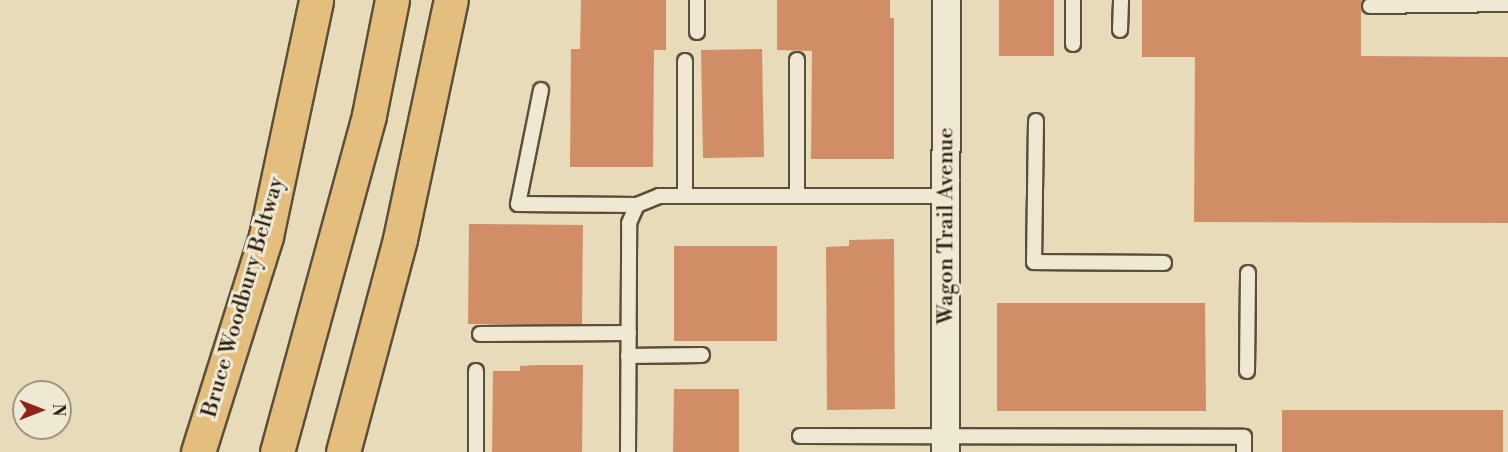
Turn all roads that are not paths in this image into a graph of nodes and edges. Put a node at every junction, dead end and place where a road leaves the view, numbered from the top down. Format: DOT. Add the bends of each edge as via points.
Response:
graph roads {
  1 [pos="316,0"];
  2 [pos="392,0"];
  3 [pos="451,0"];
  4 [pos="697,0"];
  5 [pos="946,0"];
  6 [pos="1072,0"];
  7 [pos="1121,0"];
  8 [pos="1508,4"];
  9 [pos="1370,6"];
  10 [pos="1120,30"];
  11 [pos="697,32"];
  12 [pos="1073,44"];
  13 [pos="797,60"];
  14 [pos="685,61"];
  15 [pos="541,90"];
  16 [pos="1036,121"];
  17 [pos="685,196"];
  18 [pos="797,196"];
  19 [pos="946,196"];
  20 [pos="638,205"];
  21 [pos="1164,263"];
  22 [pos="1248,273"];
  23 [pos="629,333"];
  24 [pos="480,334"];
  25 [pos="702,355"];
  26 [pos="628,356"];
  27 [pos="476,371"];
  28 [pos="1247,372"];
  29 [pos="800,436"];
  30 [pos="945,444"];
  31 [pos="198,452"];
  32 [pos="277,452"];
  33 [pos="343,452"];
  34 [pos="476,452"];
  35 [pos="628,452"];
  36 [pos="1244,452"];
  1 -- 31 [label="highway, Bruce Woodbury Beltway" via="266,236"];
  2 -- 32 [label="highway" via="369,115"];
  3 -- 33 [label="highway" via="400,239"];
  4 -- 11 [label="lane"];
  5 -- 19 [label="street, Wagon Trail Avenue"];
  6 -- 12 [label="lane"];
  7 -- 10 [label="lane"];
  8 -- 9 [label="lane"];
  13 -- 18 [label="lane"];
  14 -- 17 [label="lane"];
  15 -- 20 [label="lane" via="518,204"];
  16 -- 21 [label="lane" via="1034,262"];
  17 -- 18 [label="lane"];
  17 -- 20 [label="lane" via="659,196"];
  18 -- 19 [label="lane"];
  19 -- 30 [label="street, Wagon Trail Avenue"];
  20 -- 23 [label="lane" via="630,223"];
  22 -- 28 [label="lane"];
  23 -- 24 [label="lane"];
  23 -- 26 [label="lane"];
  25 -- 26 [label="lane"];
  26 -- 35 [label="lane"];
  27 -- 34 [label="lane"];
  29 -- 30 [label="lane"];
  30 -- 36 [label="lane" via="1244,437"];
}
